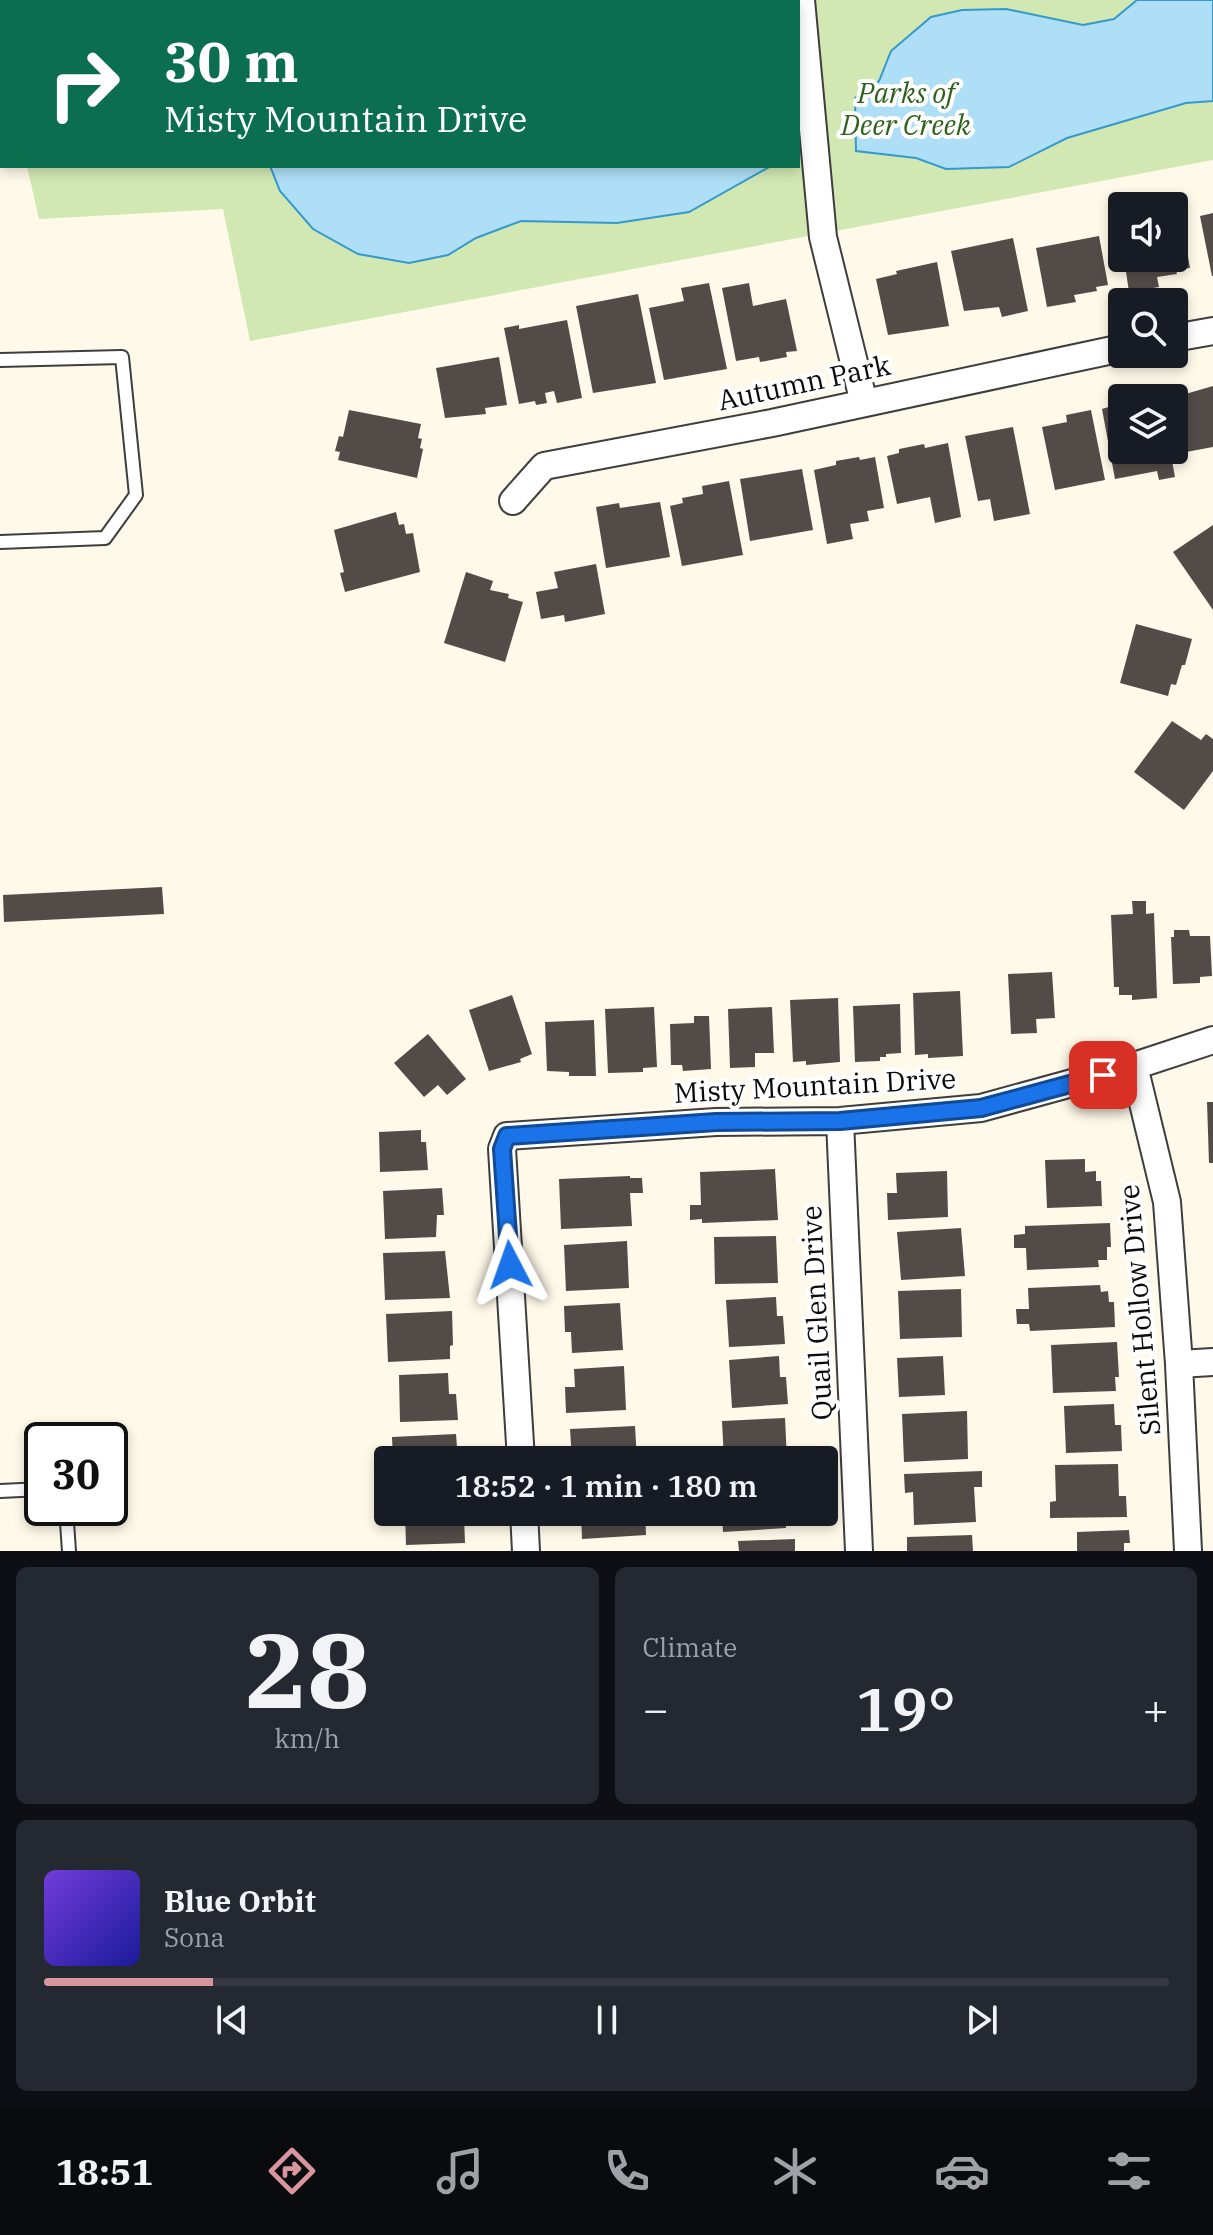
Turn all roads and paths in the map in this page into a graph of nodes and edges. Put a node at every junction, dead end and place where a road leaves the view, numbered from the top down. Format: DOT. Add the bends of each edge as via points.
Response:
graph roads {
  1 [pos="660,0"];
  2 [pos="681,0"];
  3 [pos="801,0"];
  4 [pos="1213,331"];
  5 [pos="1188,335"];
  6 [pos="1108,351"];
  7 [pos="0,360"];
  8 [pos="864,403"];
  9 [pos="513,501"];
  10 [pos="0,542"];
  11 [pos="1213,1040"];
  12 [pos="1134,1066"];
  13 [pos="840,1121"];
  14 [pos="1213,1362"];
  15 [pos="1179,1364"];
  16 [pos="520,1446"];
  17 [pos="24,1490"];
  18 [pos="0,1491"];
  19 [pos="67,1526"];
  20 [pos="525,1526"];
  21 [pos="69,1551"];
  22 [pos="526,1551"];
  23 [pos="859,1551"];
  24 [pos="1188,1551"];
  1 -- 2 [label="path"];
  3 -- 8 [label="street" via="823,237"];
  4 -- 5 [label="street"];
  6 -- 8 [label="street, Autumn Park"];
  7 -- 10 [label="lane" via="122,357 136,495 105,538"];
  8 -- 9 [label="street, Autumn Park" via="544,466"];
  11 -- 12 [label="street, Misty Mountain Drive"];
  12 -- 13 [label="street, Misty Mountain Drive" via="981,1108"];
  12 -- 15 [label="street, Silent Hollow Drive" via="1167,1202"];
  13 -- 16 [label="street, Misty Mountain Drive" via="716,1122 507,1136 502,1149"];
  13 -- 23 [label="street, Quail Glen Drive"];
  14 -- 15 [label="street"];
  15 -- 24 [label="street, Silent Hollow Drive"];
  17 -- 18 [label="lane"];
  19 -- 21 [label="lane"];
  20 -- 22 [label="street"];
}
